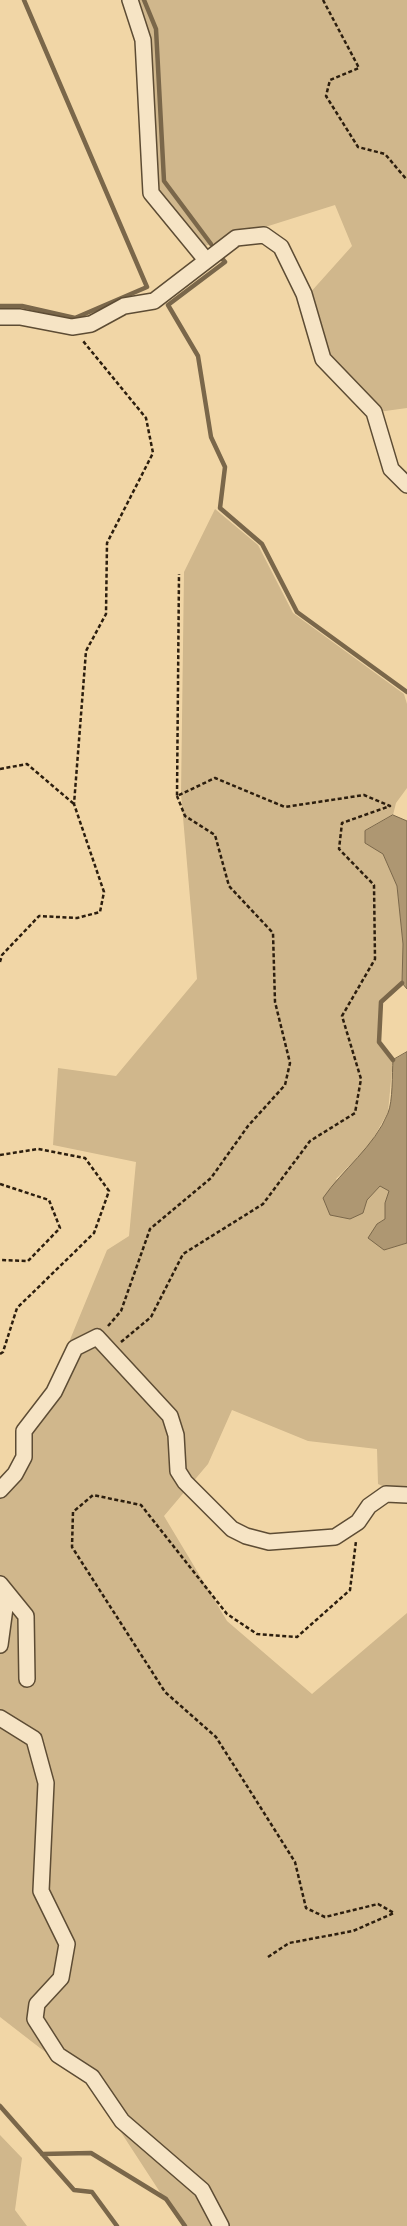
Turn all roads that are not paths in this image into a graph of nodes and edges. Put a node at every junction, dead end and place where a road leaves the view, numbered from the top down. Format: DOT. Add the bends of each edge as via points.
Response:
graph roads {
  1 [pos="130,0"];
  2 [pos="206,260"];
  3 [pos="0,317"];
  4 [pos="407,485"];
  5 [pos="0,1490"];
  6 [pos="407,1495"];
  7 [pos="3,1588"];
  8 [pos="0,1645"];
  9 [pos="28,1679"];
  10 [pos="0,1718"];
  11 [pos="222,2226"];
  1 -- 2 [label="street" via="143,40 151,193"];
  2 -- 3 [label="street" via="154,301 124,306 91,324 72,327 20,317"];
  2 -- 4 [label="street" via="236,238 264,235 281,247 304,294 323,359 374,412 391,469"];
  5 -- 6 [label="street" via="15,1474 24,1457 24,1431 54,1392 75,1348 97,1337 170,1416 176,1435 178,1471 184,1482 232,1529 269,1542 335,1537 358,1522 369,1506 386,1494"];
  7 -- 8 [label="street"];
  7 -- 9 [label="street" via="26,1616"];
  10 -- 11 [label="street" via="34,1739 46,1783 41,1891 67,1944 61,1978 37,2004 35,2019 58,2055 92,2077 122,2121 202,2190"];
}
